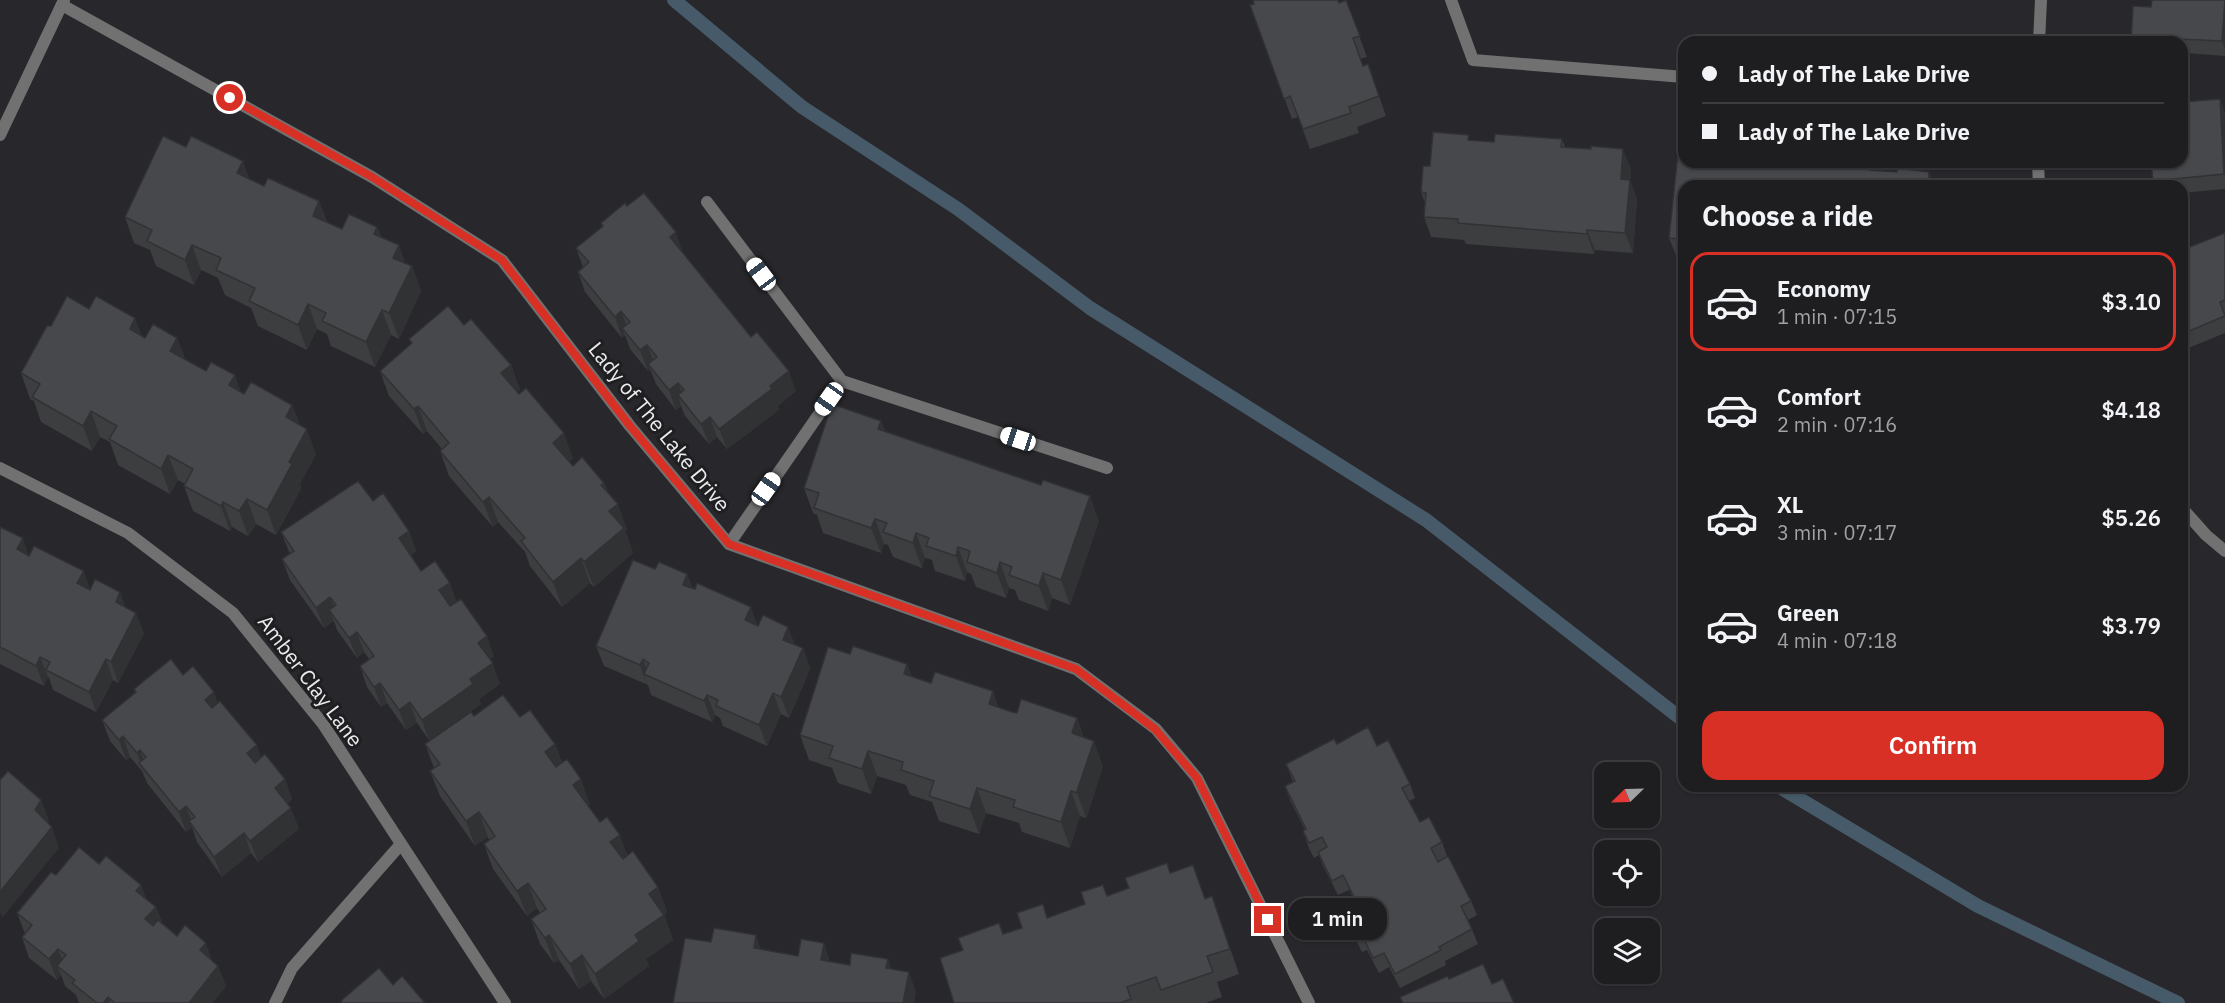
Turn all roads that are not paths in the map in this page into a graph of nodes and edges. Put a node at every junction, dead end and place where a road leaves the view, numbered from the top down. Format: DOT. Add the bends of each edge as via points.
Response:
graph roads {
  1 [pos="1451,0"];
  2 [pos="2041,0"];
  3 [pos="63,2"];
  4 [pos="2039,36"];
  5 [pos="1678,77"];
  6 [pos="0,135"];
  7 [pos="707,202"];
  8 [pos="842,381"];
  9 [pos="0,468"];
  10 [pos="1107,468"];
  11 [pos="2188,515"];
  12 [pos="729,544"];
  13 [pos="2225,551"];
  14 [pos="401,844"];
  15 [pos="275,1003"];
  16 [pos="505,1003"];
  17 [pos="1309,1003"];
  1 -- 5 [label="street" via="1473,60"];
  2 -- 4 [label="street"];
  3 -- 6 [label="street"];
  3 -- 12 [label="street, Lady of The Lake Drive" via="372,177 502,260 630,426"];
  7 -- 8 [label="street"];
  8 -- 10 [label="street"];
  8 -- 12 [label="street"];
  9 -- 14 [label="street, Amber Clay Lane" via="128,533 233,613 323,724"];
  11 -- 13 [label="street"];
  12 -- 17 [label="street, Lady of The Lake Drive" via="1076,669 1155,729 1197,778"];
  14 -- 15 [label="street" via="292,968"];
  14 -- 16 [label="street, Amber Clay Lane"];
}
